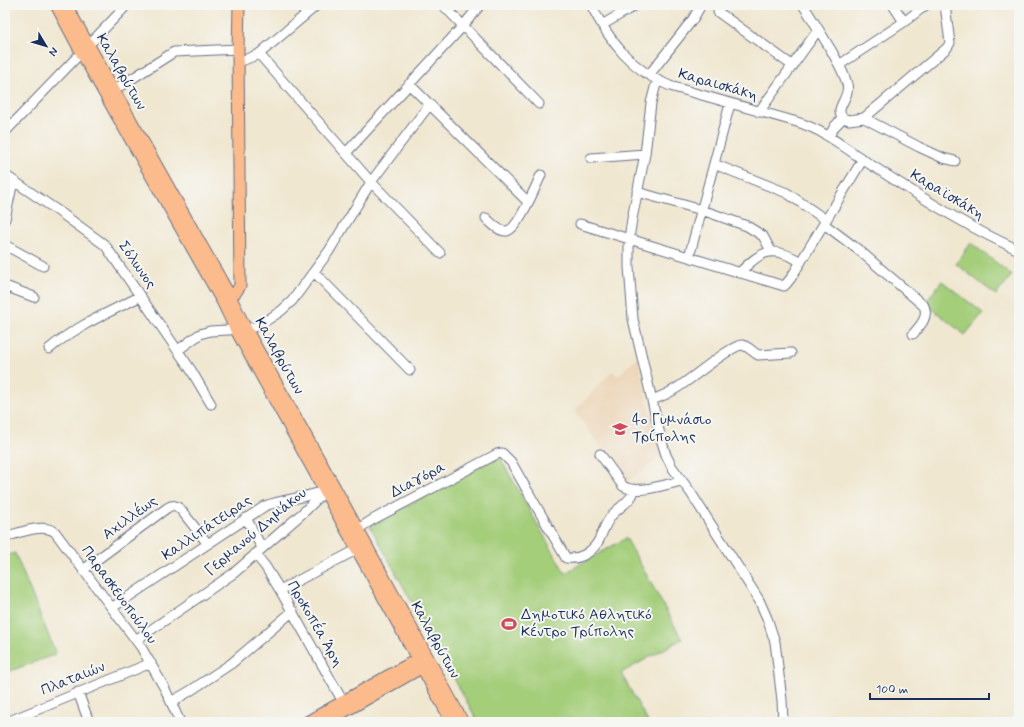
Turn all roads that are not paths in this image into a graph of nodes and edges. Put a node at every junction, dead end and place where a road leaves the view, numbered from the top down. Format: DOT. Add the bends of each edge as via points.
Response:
graph roads {
  1 [pos="56,5"];
  2 [pos="66,5"];
  3 [pos="127,5"];
  4 [pos="239,5"];
  5 [pos="317,5"];
  6 [pos="443,5"];
  7 [pos="480,5"];
  8 [pos="591,5"];
  9 [pos="636,5"];
  10 [pos="701,5"];
  11 [pos="893,5"];
  12 [pos="926,5"];
  13 [pos="946,5"];
  14 [pos="805,6"];
  15 [pos="718,12"];
  16 [pos="904,22"];
  17 [pos="602,25"];
  18 [pos="463,26"];
  19 [pos="818,30"];
  20 [pos="85,49"];
  21 [pos="238,49"];
  22 [pos="259,54"];
  23 [pos="239,62"];
  24 [pos="839,65"];
  25 [pos="793,66"];
  26 [pos="653,78"];
  27 [pos="409,84"];
  28 [pos="114,90"];
  29 [pos="430,104"];
  30 [pos="539,104"];
  31 [pos="730,104"];
  32 [pos="760,112"];
  33 [pos="843,118"];
  34 [pos="864,118"];
  35 [pos="5,132"];
  36 [pos="829,136"];
  37 [pos="346,153"];
  38 [pos="645,154"];
  39 [pos="591,158"];
  40 [pos="863,159"];
  41 [pos="955,161"];
  42 [pos="714,164"];
  43 [pos="5,175"];
  44 [pos="541,175"];
  45 [pos="14,181"];
  46 [pos="371,182"];
  47 [pos="637,192"];
  48 [pos="528,202"];
  49 [pos="702,210"];
  50 [pos="486,218"];
  51 [pos="5,219"];
  52 [pos="825,222"];
  53 [pos="580,224"];
  54 [pos="629,238"];
  55 [pos="5,245"];
  56 [pos="1019,250"];
  57 [pos="771,251"];
  58 [pos="440,253"];
  59 [pos="689,257"];
  60 [pos="801,262"];
  61 [pos="43,266"];
  62 [pos="314,272"];
  63 [pos="739,273"];
  64 [pos="5,286"];
  65 [pos="141,296"];
  66 [pos="34,297"];
  67 [pos="226,299"];
  68 [pos="241,329"];
  69 [pos="914,334"];
  70 [pos="49,349"];
  71 [pos="178,350"];
  72 [pos="791,353"];
  73 [pos="410,370"];
  74 [pos="652,400"];
  75 [pos="211,404"];
  76 [pos="600,454"];
  77 [pos="682,481"];
  78 [pos="330,488"];
  79 [pos="634,490"];
  80 [pos="246,518"];
  81 [pos="353,532"];
  82 [pos="5,537"];
  83 [pos="208,544"];
  84 [pos="262,548"];
  85 [pos="358,549"];
  86 [pos="255,554"];
  87 [pos="83,570"];
  88 [pos="280,590"];
  89 [pos="113,607"];
  90 [pos="292,611"];
  91 [pos="136,640"];
  92 [pos="424,661"];
  93 [pos="150,663"];
  94 [pos="78,692"];
  95 [pos="171,702"];
  96 [pos="346,706"];
  97 [pos="11,721"];
  98 [pos="89,722"];
  99 [pos="180,722"];
  100 [pos="307,722"];
  101 [pos="326,722"];
  102 [pos="452,722"];
  103 [pos="463,722"];
  104 [pos="783,722"];
  1 -- 20 [label="main road, Καλαβρύτων"];
  2 -- 20 [label="main road, Καλαβρύτων"];
  3 -- 20 [label="street"];
  4 -- 21 [label="main road"];
  5 -- 22 [label="street"];
  6 -- 18 [label="street"];
  7 -- 18 [label="street"];
  8 -- 17 [label="street, Καραισκάκη"];
  9 -- 17 [label="street"];
  10 -- 26 [label="street"];
  11 -- 16 [label="street"];
  12 -- 16 [label="street"];
  13 -- 34 [label="street" via="949,45"];
  14 -- 19 [label="street"];
  15 -- 25 [label="street"];
  16 -- 24 [label="street"];
  17 -- 26 [label="street, Καραισκάκη" via="622,53"];
  18 -- 27 [label="street"];
  18 -- 30 [label="street"];
  19 -- 24 [label="street"];
  19 -- 25 [label="street"];
  20 -- 28 [label="main road, Καλαβρύτων"];
  20 -- 35 [label="street"];
  20 -- 67 [label="main road, Καλαβρύτων"];
  21 -- 23 [label="main road"];
  21 -- 28 [label="street" via="174,52"];
  22 -- 23 [label="street"];
  22 -- 37 [label="street"];
  23 -- 67 [label="main road" via="240,286"];
  24 -- 33 [label="street" via="848,89 840,110"];
  25 -- 32 [label="street"];
  26 -- 31 [label="street, Καραισκάκη" via="670,86"];
  26 -- 38 [label="street"];
  27 -- 29 [label="street"];
  27 -- 37 [label="street"];
  28 -- 67 [label="main road, Καλαβρύτων"];
  29 -- 46 [label="street"];
  29 -- 48 [label="street"];
  31 -- 32 [label="street, Καραισκάκη"];
  31 -- 42 [label="street"];
  32 -- 36 [label="street, Καραισκάκη" via="804,124"];
  33 -- 34 [label="street"];
  33 -- 36 [label="street"];
  34 -- 41 [label="street" via="919,147"];
  36 -- 40 [label="street, Καραισκάκη"];
  37 -- 46 [label="street"];
  38 -- 39 [label="street"];
  38 -- 47 [label="street"];
  40 -- 52 [label="street"];
  40 -- 56 [label="street, Καραϊσκάκη" via="988,236"];
  42 -- 49 [label="street"];
  42 -- 52 [label="street" via="787,193"];
  43 -- 45 [label="street, Σόλωνος"];
  44 -- 48 [label="street"];
  45 -- 51 [label="street"];
  45 -- 65 [label="street, Σόλωνος" via="105,245"];
  46 -- 58 [label="street"];
  46 -- 62 [label="street"];
  47 -- 49 [label="street"];
  47 -- 54 [label="street"];
  48 -- 50 [label="street" via="515,225 509,230 500,230"];
  49 -- 57 [label="street" via="747,226 763,236"];
  49 -- 59 [label="street"];
  52 -- 60 [label="street"];
  52 -- 69 [label="street" via="924,306 925,318"];
  53 -- 54 [label="street"];
  54 -- 59 [label="street"];
  54 -- 74 [label="street" via="633,319"];
  55 -- 61 [label="street"];
  57 -- 60 [label="street" via="783,253"];
  57 -- 63 [label="street" via="758,257"];
  59 -- 63 [label="street"];
  60 -- 63 [label="street" via="784,286"];
  62 -- 68 [label="street" via="286,306 258,326"];
  62 -- 73 [label="street"];
  64 -- 66 [label="street"];
  65 -- 70 [label="street" via="60,339"];
  65 -- 71 [label="street, Σόλωνος"];
  67 -- 68 [label="main road, Καλαβρύτων"];
  68 -- 71 [label="street" via="200,334"];
  68 -- 78 [label="main road, Καλαβρύτων"];
  71 -- 75 [label="street, Σόλωνος"];
  72 -- 74 [label="street" via="758,355 745,346 739,346 726,352 675,390"];
  74 -- 77 [label="street" via="666,455"];
  76 -- 79 [label="street" via="624,486"];
  77 -- 79 [label="street"];
  77 -- 104 [label="street" via="768,618 776,642"];
  78 -- 80 [label="street, Καλλιπάτειρας" via="305,497 265,506"];
  78 -- 81 [label="main road, Καλαβρύτων"];
  78 -- 84 [label="street, Γερμανού Δημάκου"];
  79 -- 81 [label="street, Διαγόρα" via="631,497 607,522 598,544 578,558 572,559 566,558 511,462 502,453"];
  80 -- 83 [label="street, Καλλιπάτειρας"];
  80 -- 84 [label="street"];
  81 -- 85 [label="main road, Καλαβρύτων"];
  81 -- 92 [label="main road, Καλαβρύτων"];
  82 -- 87 [label="street, Παρασκευοπούλου" via="24,531 51,529"];
  83 -- 87 [label="street, Αχιλλέως" via="175,505 167,508"];
  83 -- 89 [label="street, Καλλιπάτειρας"];
  84 -- 86 [label="street, Γερμανού Δημάκου"];
  85 -- 88 [label="street"];
  85 -- 92 [label="main road, Καλαβρύτων"];
  86 -- 88 [label="street, Προκοπέα Άρη"];
  86 -- 91 [label="street, Γερμανού Δημάκου" via="228,577"];
  87 -- 89 [label="street, Παρασκευοπούλου"];
  88 -- 90 [label="street, Προκοπέα Άρη"];
  89 -- 91 [label="street, Παρασκευοπούλου"];
  90 -- 95 [label="street" via="232,663"];
  90 -- 96 [label="street, Προκοπέα Άρη"];
  91 -- 93 [label="street, Παρασκευοπούλου"];
  92 -- 96 [label="main road"];
  92 -- 102 [label="main road, Καλαβρύτων"];
  92 -- 103 [label="main road, Καλαβρύτων"];
  93 -- 94 [label="street, Πλαταιών"];
  93 -- 95 [label="street, Παρασκευοπούλου"];
  94 -- 97 [label="street, Πλαταιών"];
  94 -- 98 [label="street"];
  95 -- 99 [label="street, Παρασκευοπούλου"];
  96 -- 100 [label="main road"];
  96 -- 101 [label="main road"];
}
